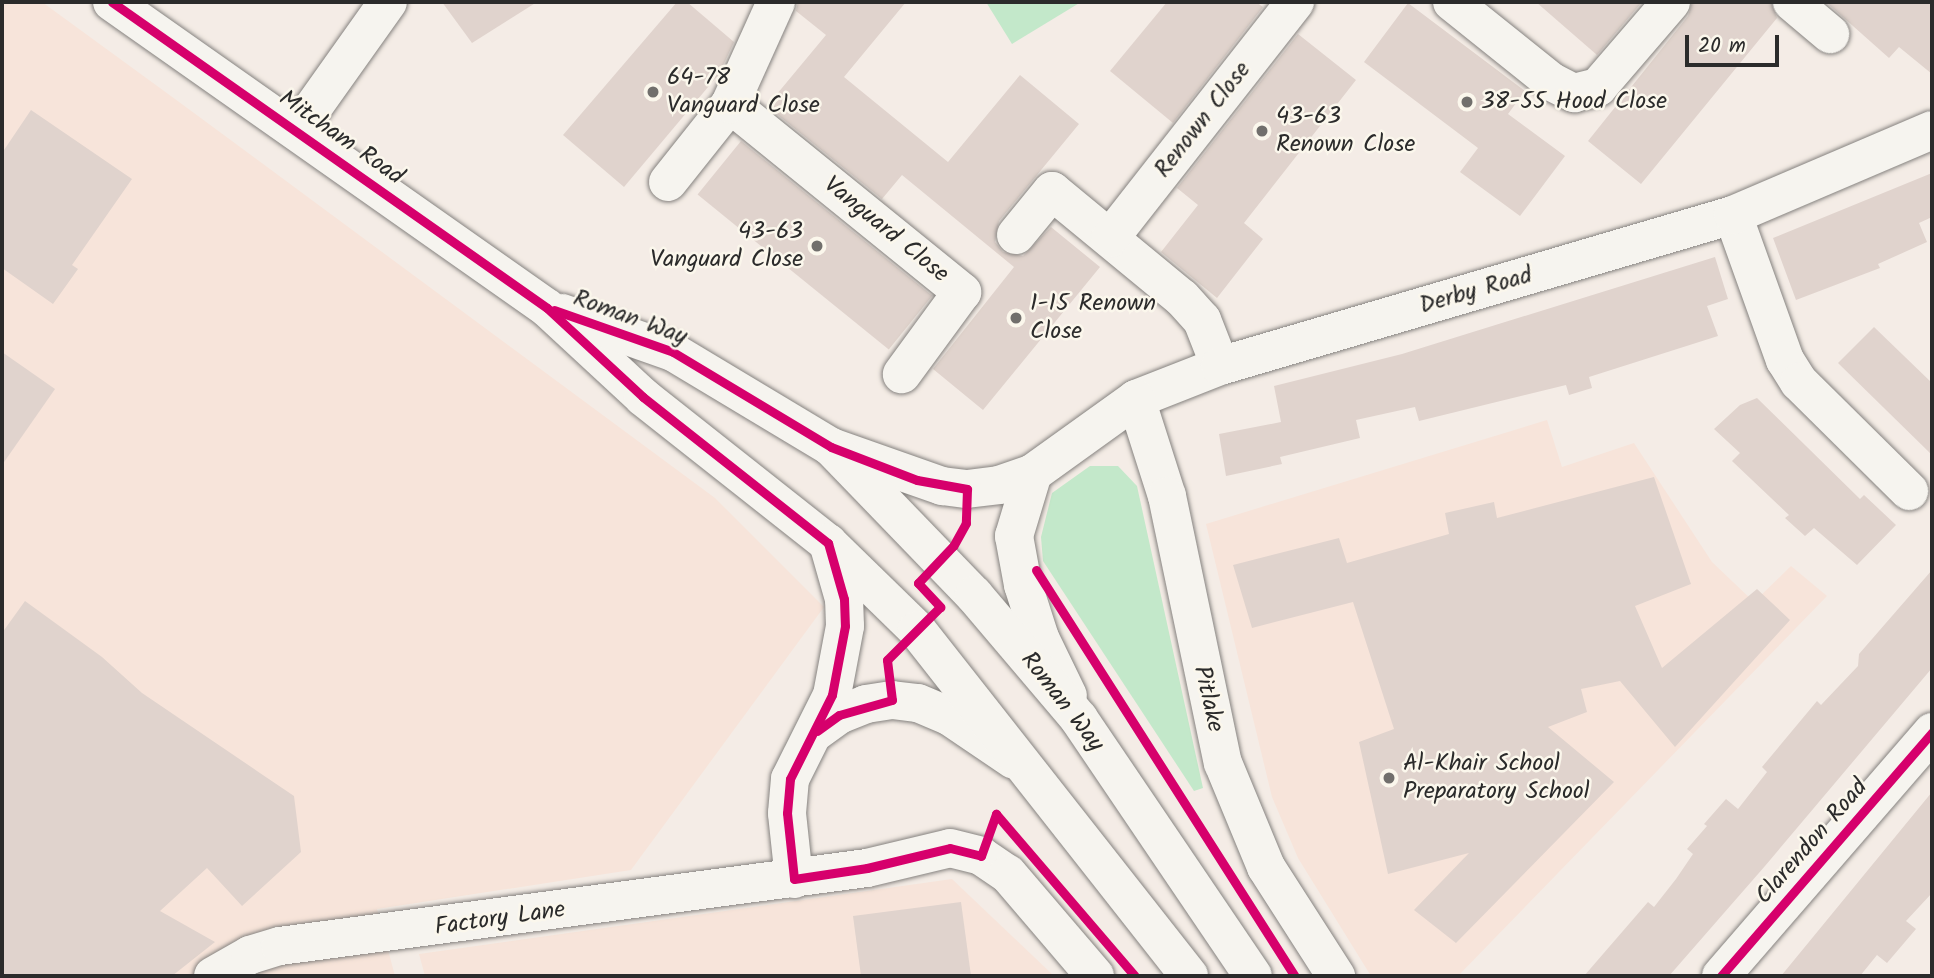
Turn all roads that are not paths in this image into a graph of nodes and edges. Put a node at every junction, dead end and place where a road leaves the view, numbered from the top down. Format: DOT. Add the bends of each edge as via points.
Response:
graph roads {
  1 [pos="112,2"];
  2 [pos="388,2"];
  3 [pos="776,2"];
  4 [pos="1295,2"];
  5 [pos="1452,2"];
  6 [pos="1671,2"];
  7 [pos="1792,2"];
  8 [pos="1830,34"];
  9 [pos="730,104"];
  10 [pos="297,130"];
  11 [pos="1932,130"];
  12 [pos="668,182"];
  13 [pos="1733,215"];
  14 [pos="1016,235"];
  15 [pos="1111,238"];
  16 [pos="547,308"];
  17 [pos="1220,366"];
  18 [pos="902,374"];
  19 [pos="1136,399"];
  20 [pos="831,447"];
  21 [pos="1032,473"];
  22 [pos="1909,491"];
  23 [pos="828,542"];
  24 [pos="1079,719"];
  25 [pos="817,731"];
  26 [pos="1932,733"];
  27 [pos="1024,768"];
  28 [pos="794,879"];
  29 [pos="1250,972"];
  30 [pos="213,976"];
  31 [pos="1095,976"];
  32 [pos="1189,976"];
  33 [pos="1336,976"];
  34 [pos="1721,976"];
  1 -- 10 [label="street, Mitcham Road"];
  2 -- 10 [label="street"];
  3 -- 9 [label="street"];
  4 -- 15 [label="street, Renown Close"];
  5 -- 6 [label="street" via="1552,82 1574,93 1598,87"];
  7 -- 8 [label="street"];
  9 -- 12 [label="street"];
  9 -- 18 [label="street, Vanguard Close" via="962,292"];
  10 -- 16 [label="street, Mitcham Road"];
  11 -- 13 [label="street, Derby Road"];
  13 -- 17 [label="street, Derby Road"];
  13 -- 22 [label="street" via="1785,360 1799,382"];
  14 -- 15 [label="street" via="1052,191"];
  15 -- 17 [label="street" via="1202,320"];
  16 -- 20 [label="street, Roman Way" via="673,352"];
  16 -- 23 [label="street, Roman Way" via="643,397"];
  17 -- 19 [label="street, Derby Road"];
  19 -- 21 [label="street, Derby Road"];
  19 -- 33 [label="street, Pitlake" via="1167,496 1223,763 1266,867"];
  20 -- 21 [label="street, Derby Road" via="942,486 988,486"];
  20 -- 24 [label="street, Roman Way" via="974,595"];
  21 -- 24 [label="street" via="1014,536 1023,585 1040,638"];
  23 -- 25 [label="street" via="844,599 845,626 832,695"];
  23 -- 27 [label="street, Roman Way" via="917,630"];
  24 -- 29 [label="street, Roman Way"];
  25 -- 27 [label="street" via="866,704 918,703 948,716"];
  25 -- 28 [label="street" via="790,779 787,813"];
  26 -- 34 [label="street, Clarendon Road"];
  27 -- 32 [label="street, Roman Way"];
  28 -- 30 [label="street, Factory Lane" via="281,946 250,955"];
  28 -- 31 [label="street, Factory Lane" via="950,848 969,852 1008,874"];
}
